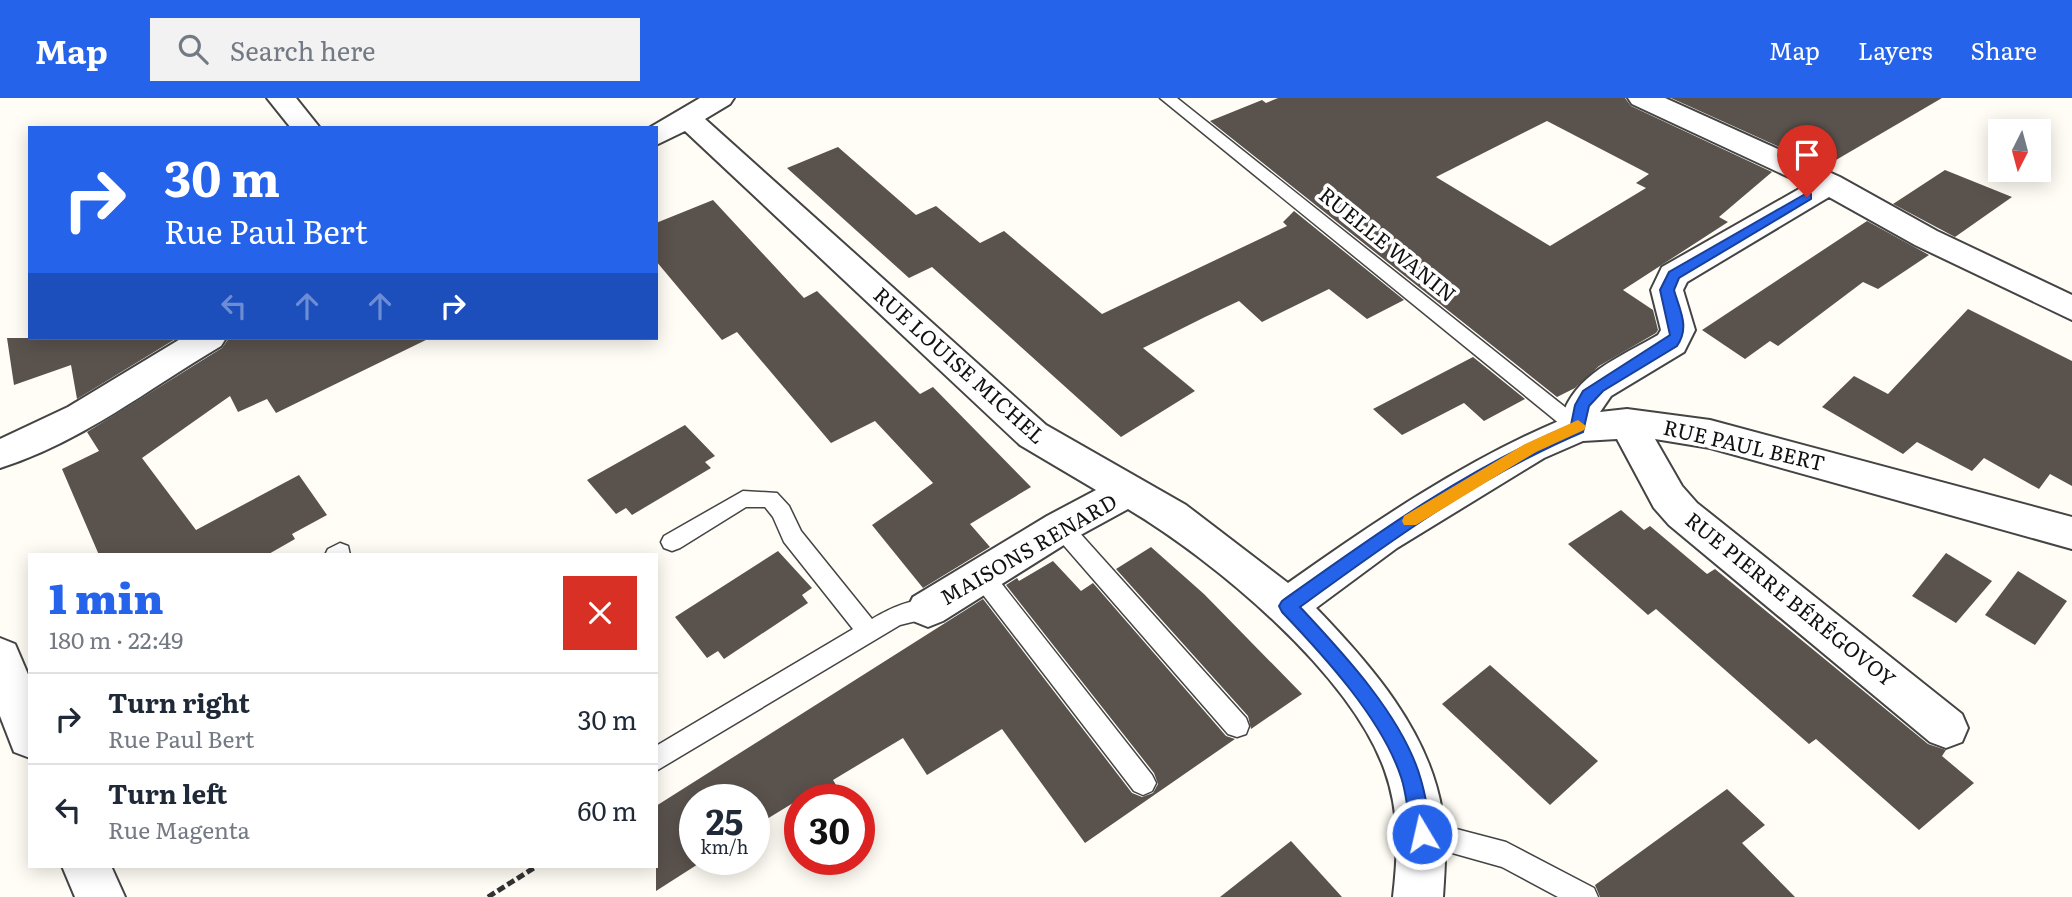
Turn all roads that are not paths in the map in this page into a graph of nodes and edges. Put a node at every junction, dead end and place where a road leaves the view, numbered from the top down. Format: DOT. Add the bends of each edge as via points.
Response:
graph roads {
  1 [pos="281,98"];
  2 [pos="720,98"];
  3 [pos="1168,98"];
  4 [pos="1642,98"];
  5 [pos="688,118"];
  6 [pos="304,126"];
  7 [pos="658,135"];
  8 [pos="1829,184"];
  9 [pos="2072,309"];
  10 [pos="206,340"];
  11 [pos="1628,423"];
  12 [pos="1578,428"];
  13 [pos="0,454"];
  14 [pos="1129,491"];
  15 [pos="1061,527"];
  16 [pos="2072,533"];
  17 [pos="672,542"];
  18 [pos="982,576"];
  19 [pos="1288,606"];
  20 [pos="928,609"];
  21 [pos="869,632"];
  22 [pos="0,657"];
  23 [pos="1237,726"];
  24 [pos="1946,728"];
  25 [pos="19,736"];
  26 [pos="658,759"];
  27 [pos="1143,783"];
  28 [pos="1422,834"];
  29 [pos="87,868"];
  30 [pos="100,897"];
  31 [pos="1418,897"];
  32 [pos="1585,897"];
  1 -- 6 [label="street"];
  2 -- 5 [label="street"];
  3 -- 12 [label="lane, RUELLE WANIN"];
  4 -- 8 [label="street"];
  5 -- 7 [label="street"];
  5 -- 14 [label="street, RUE LOUISE MICHEL" via="1033,435"];
  8 -- 9 [label="street" via="1926,238"];
  8 -- 12 [label="street" via="1674,275 1667,290 1677,336 1588,395"];
  10 -- 13 [label="street" via="43,438"];
  11 -- 12 [label="street, RUE PAUL BERT"];
  11 -- 16 [label="street, RUE PAUL BERT" via="1678,427 1737,440"];
  11 -- 24 [label="street, RUE PIERRE BÉRÉGOVOY" via="1668,497 1683,514"];
  12 -- 19 [label="street, RUE PAUL BERT" via="1531,448 1383,537"];
  14 -- 15 [label="street, MAISONS RENARD"];
  14 -- 19 [label="street, RUE LOUISE MICHEL" via="1204,539"];
  15 -- 18 [label="street, MAISONS RENARD"];
  15 -- 23 [label="lane"];
  17 -- 21 [label="lane" via="743,499 769,499 782,512 792,536"];
  18 -- 20 [label="street, MAISONS RENARD"];
  18 -- 27 [label="lane"];
  19 -- 28 [label="street" via="1341,662 1397,744 1412,779"];
  20 -- 21 [label="lane" via="894,617"];
  21 -- 26 [label="lane"];
  22 -- 25 [label="street"];
  28 -- 31 [label="street"];
  28 -- 32 [label="lane" via="1506,855"];
  29 -- 30 [label="street"];
}
